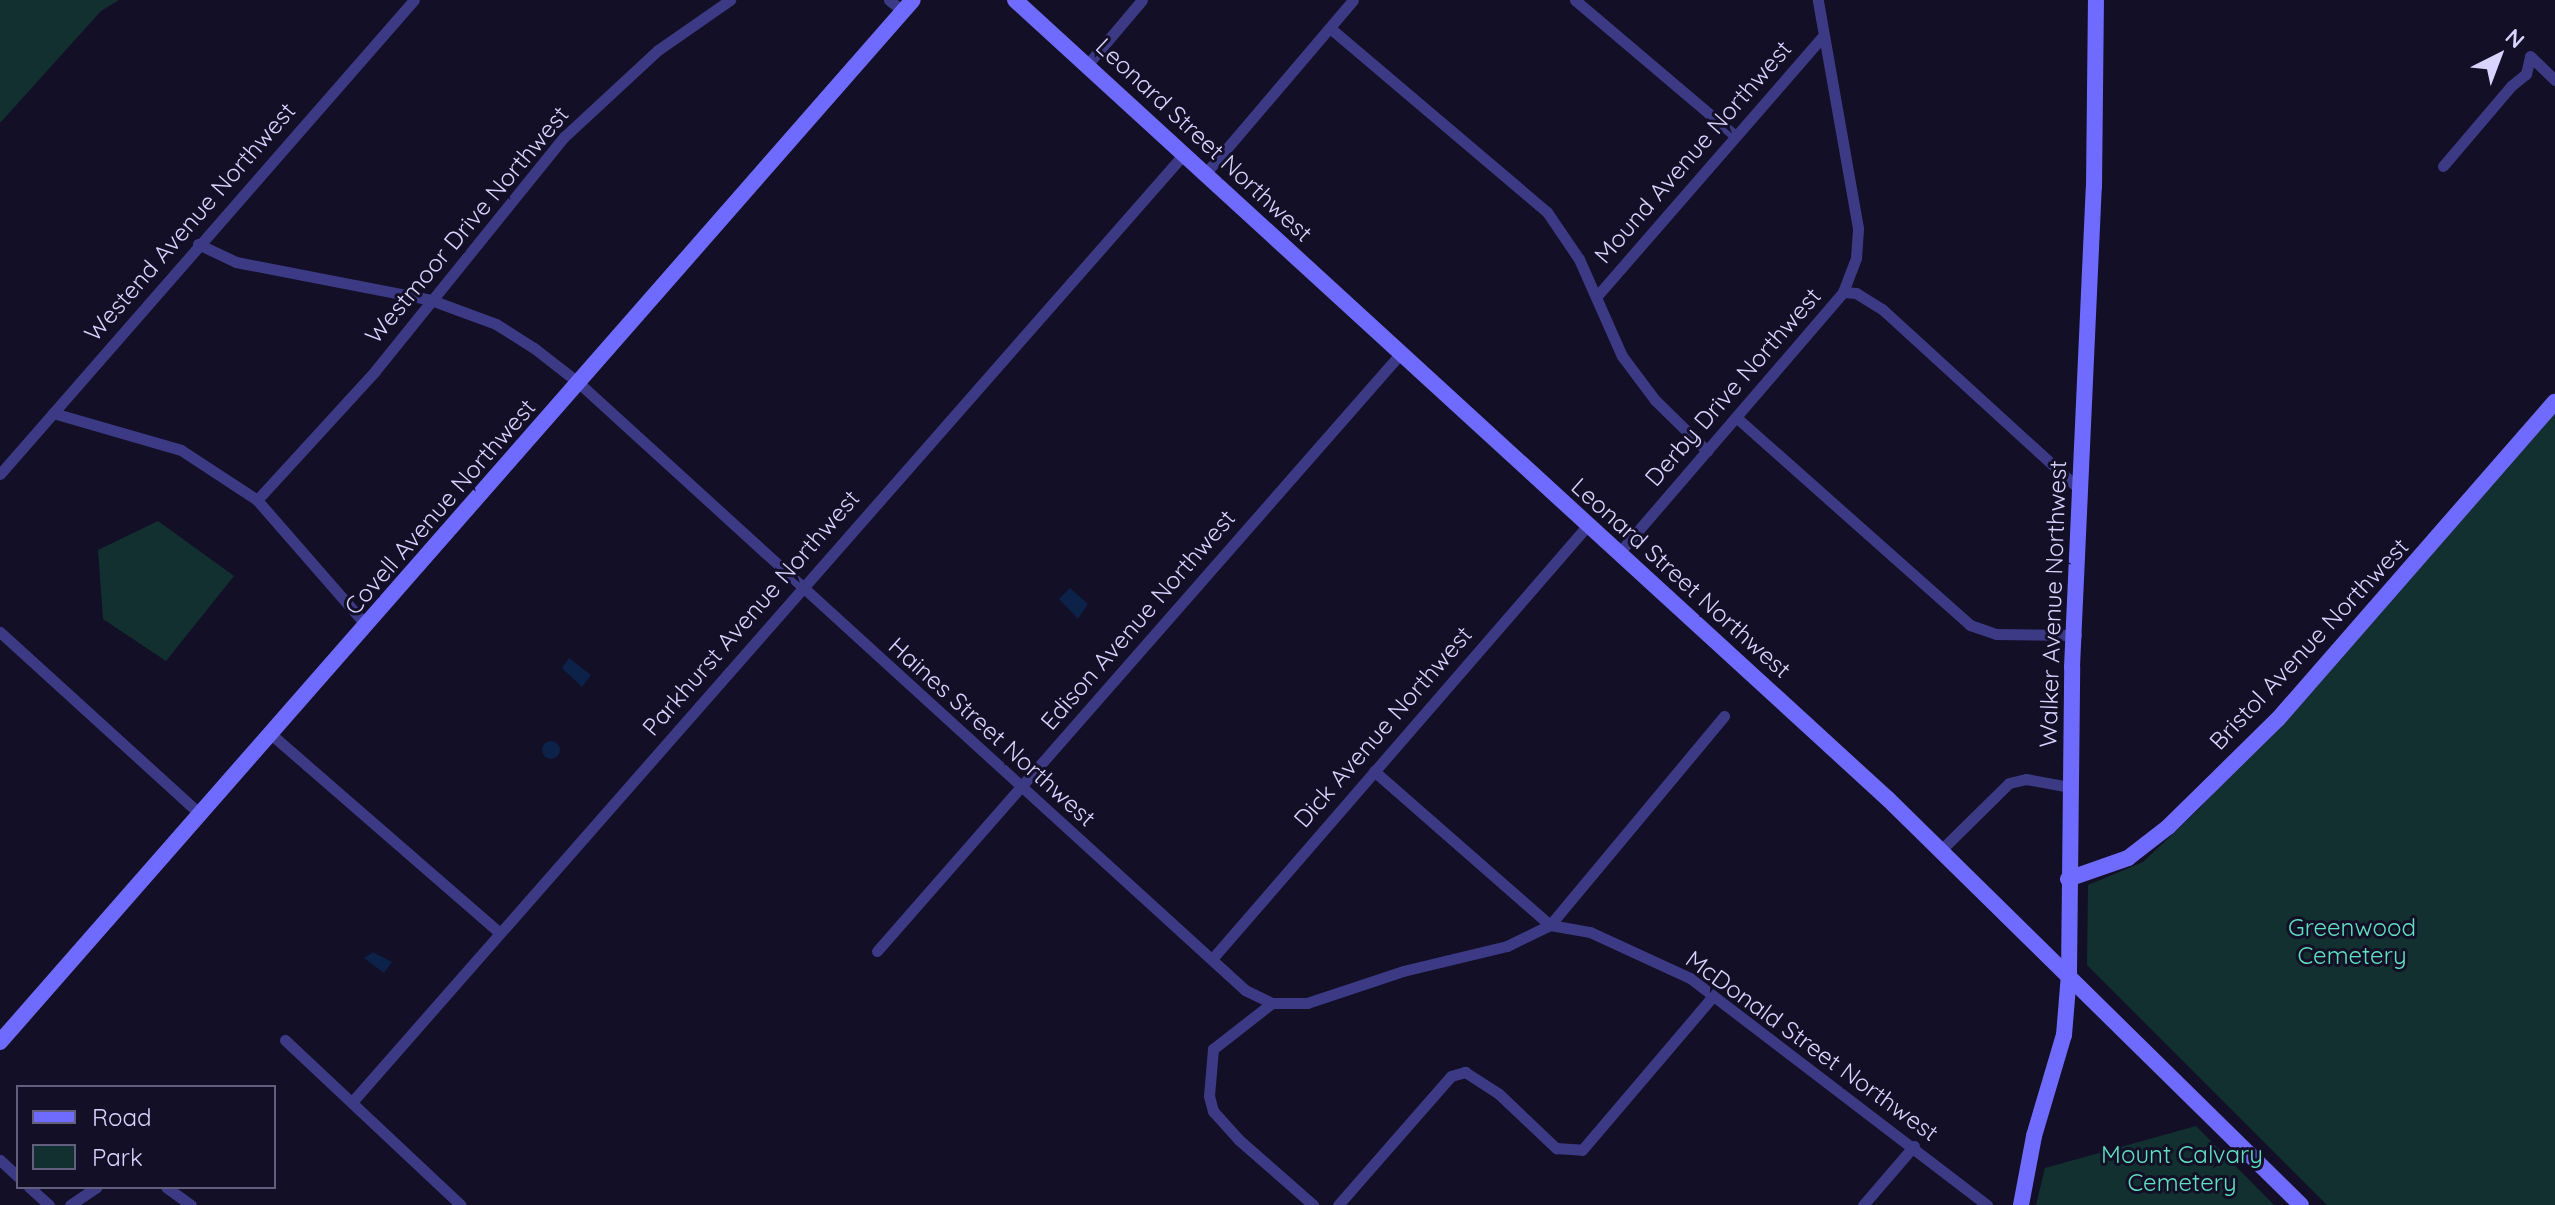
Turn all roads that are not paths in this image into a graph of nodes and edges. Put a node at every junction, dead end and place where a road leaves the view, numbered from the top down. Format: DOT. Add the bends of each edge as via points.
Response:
graph roads {
  1 [pos="414,0"];
  2 [pos="730,0"];
  3 [pos="889,0"];
  4 [pos="1015,0"];
  5 [pos="1142,0"];
  6 [pos="1353,0"];
  7 [pos="1575,0"];
  8 [pos="1818,0"];
  9 [pos="2096,0"];
  10 [pos="908,6"];
  11 [pos="1330,28"];
  12 [pos="1821,38"];
  13 [pos="1087,65"];
  14 [pos="2555,80"];
  15 [pos="1734,135"];
  16 [pos="1184,154"];
  17 [pos="2443,166"];
  18 [pos="1205,174"];
  19 [pos="198,244"];
  20 [pos="1843,292"];
  21 [pos="1597,296"];
  22 [pos="431,300"];
  23 [pos="1401,353"];
  24 [pos="580,384"];
  25 [pos="2555,402"];
  26 [pos="53,413"];
  27 [pos="1737,418"];
  28 [pos="1707,451"];
  29 [pos="0,474"];
  30 [pos="2081,492"];
  31 [pos="257,500"];
  32 [pos="1588,525"];
  33 [pos="1618,554"];
  34 [pos="803,588"];
  35 [pos="367,626"];
  36 [pos="0,632"];
  37 [pos="2076,635"];
  38 [pos="1724,716"];
  39 [pos="272,735"];
  40 [pos="1374,771"];
  41 [pos="2070,787"];
  42 [pos="1020,789"];
  43 [pos="201,815"];
  44 [pos="1941,850"];
  45 [pos="2068,879"];
  46 [pos="1550,925"];
  47 [pos="499,932"];
  48 [pos="877,951"];
  49 [pos="1212,959"];
  50 [pos="2069,974"];
  51 [pos="1713,996"];
  52 [pos="1272,1003"];
  53 [pos="285,1040"];
  54 [pos="0,1042"];
  55 [pos="352,1102"];
  56 [pos="1914,1146"];
  57 [pos="0,1160"];
  58 [pos="16,1175"];
  59 [pos="31,1189"];
  60 [pos="94,1189"];
  61 [pos="169,1189"];
  62 [pos="49,1205"];
  63 [pos="70,1205"];
  64 [pos="191,1205"];
  65 [pos="461,1205"];
  66 [pos="1313,1205"];
  67 [pos="1338,1205"];
  68 [pos="1863,1205"];
  69 [pos="1987,1205"];
  70 [pos="2021,1205"];
  71 [pos="2301,1205"];
  1 -- 19 [label="street, Westend Avenue Northwest"];
  2 -- 22 [label="street, Westmoor Drive Northwest" via="648,58 564,137"];
  3 -- 10 [label="street"];
  4 -- 13 [label="main road, Leonard Street Northwest"];
  5 -- 13 [label="street"];
  6 -- 11 [label="street"];
  7 -- 15 [label="street"];
  8 -- 12 [label="street, Derby Drive Northwest"];
  9 -- 30 [label="main road, Walker Avenue Northwest"];
  10 -- 24 [label="main road, Covell Avenue Northwest"];
  11 -- 18 [label="street"];
  11 -- 21 [label="street" via="1547,212"];
  12 -- 15 [label="street, Mound Avenue Northwest"];
  12 -- 20 [label="street, Derby Drive Northwest" via="1858,228 1856,258"];
  13 -- 16 [label="main road, Leonard Street Northwest"];
  14 -- 17 [label="street" via="2530,56 2526,74"];
  15 -- 21 [label="street, Mound Avenue Northwest"];
  16 -- 18 [label="main road, Leonard Street Northwest"];
  16 -- 34 [label="street, Parkhurst Avenue Northwest"];
  18 -- 23 [label="main road, Leonard Street Northwest"];
  19 -- 22 [label="street, Haines Street Northwest" via="236,262"];
  19 -- 26 [label="street, Westend Avenue Northwest"];
  20 -- 27 [label="street, Derby Drive Northwest"];
  20 -- 30 [label="street" via="1856,293 1882,309"];
  21 -- 28 [label="street" via="1622,356 1655,400"];
  22 -- 24 [label="street, Haines Street Northwest" via="496,324"];
  22 -- 31 [label="street, Westmoor Drive Northwest"];
  23 -- 32 [label="main road, Leonard Street Northwest"];
  23 -- 42 [label="street, Edison Avenue Northwest"];
  24 -- 34 [label="street, Haines Street Northwest"];
  24 -- 35 [label="main road, Covell Avenue Northwest"];
  25 -- 45 [label="main road, Bristol Avenue Northwest" via="2278,719 2168,827 2128,858"];
  26 -- 29 [label="street, Westend Avenue Northwest"];
  26 -- 31 [label="street" via="181,450"];
  27 -- 28 [label="street, Derby Drive Northwest"];
  27 -- 37 [label="street" via="1970,625 1996,634"];
  28 -- 33 [label="street, Derby Drive Northwest"];
  30 -- 37 [label="main road, Walker Avenue Northwest"];
  31 -- 35 [label="street"];
  32 -- 33 [label="main road, Leonard Street Northwest"];
  32 -- 40 [label="street, Dick Avenue Northwest"];
  33 -- 44 [label="main road, Leonard Street Northwest"];
  34 -- 42 [label="street, Haines Street Northwest"];
  34 -- 47 [label="street, Parkhurst Avenue Northwest"];
  35 -- 39 [label="main road, Covell Avenue Northwest"];
  36 -- 43 [label="street"];
  37 -- 41 [label="main road, Walker Avenue Northwest"];
  38 -- 46 [label="street"];
  39 -- 43 [label="main road, Covell Avenue Northwest"];
  39 -- 47 [label="street"];
  40 -- 46 [label="street"];
  40 -- 49 [label="street, Dick Avenue Northwest"];
  41 -- 44 [label="street" via="2026,779 2009,783"];
  41 -- 45 [label="main road, Walker Avenue Northwest"];
  42 -- 48 [label="street, Edison Avenue Northwest"];
  42 -- 49 [label="street, Haines Street Northwest"];
  43 -- 54 [label="main road, Covell Avenue Northwest"];
  44 -- 50 [label="main road, Leonard Street Northwest"];
  45 -- 50 [label="main road, Walker Avenue Northwest"];
  46 -- 51 [label="street, McDonald Street Northwest" via="1590,932 1627,948 1690,978"];
  46 -- 52 [label="street" via="1507,946 1403,971 1307,1003"];
  47 -- 55 [label="street, Parkhurst Avenue Northwest"];
  49 -- 52 [label="street, Haines Street Northwest" via="1245,990"];
  50 -- 70 [label="main road, Walker Avenue Northwest" via="2064,1035 2034,1136"];
  50 -- 71 [label="main road, Leonard Street Northwest"];
  51 -- 56 [label="street, McDonald Street Northwest"];
  51 -- 67 [label="street" via="1582,1150 1556,1148 1499,1094 1465,1072 1451,1076"];
  52 -- 66 [label="street" via="1213,1049 1209,1096 1213,1111 1238,1139"];
  53 -- 55 [label="street"];
  55 -- 65 [label="street"];
  56 -- 68 [label="street"];
  56 -- 69 [label="street, McDonald Street Northwest"];
  57 -- 58 [label="street"];
  59 -- 62 [label="street"];
  60 -- 63 [label="street"];
  61 -- 64 [label="street"];
}
